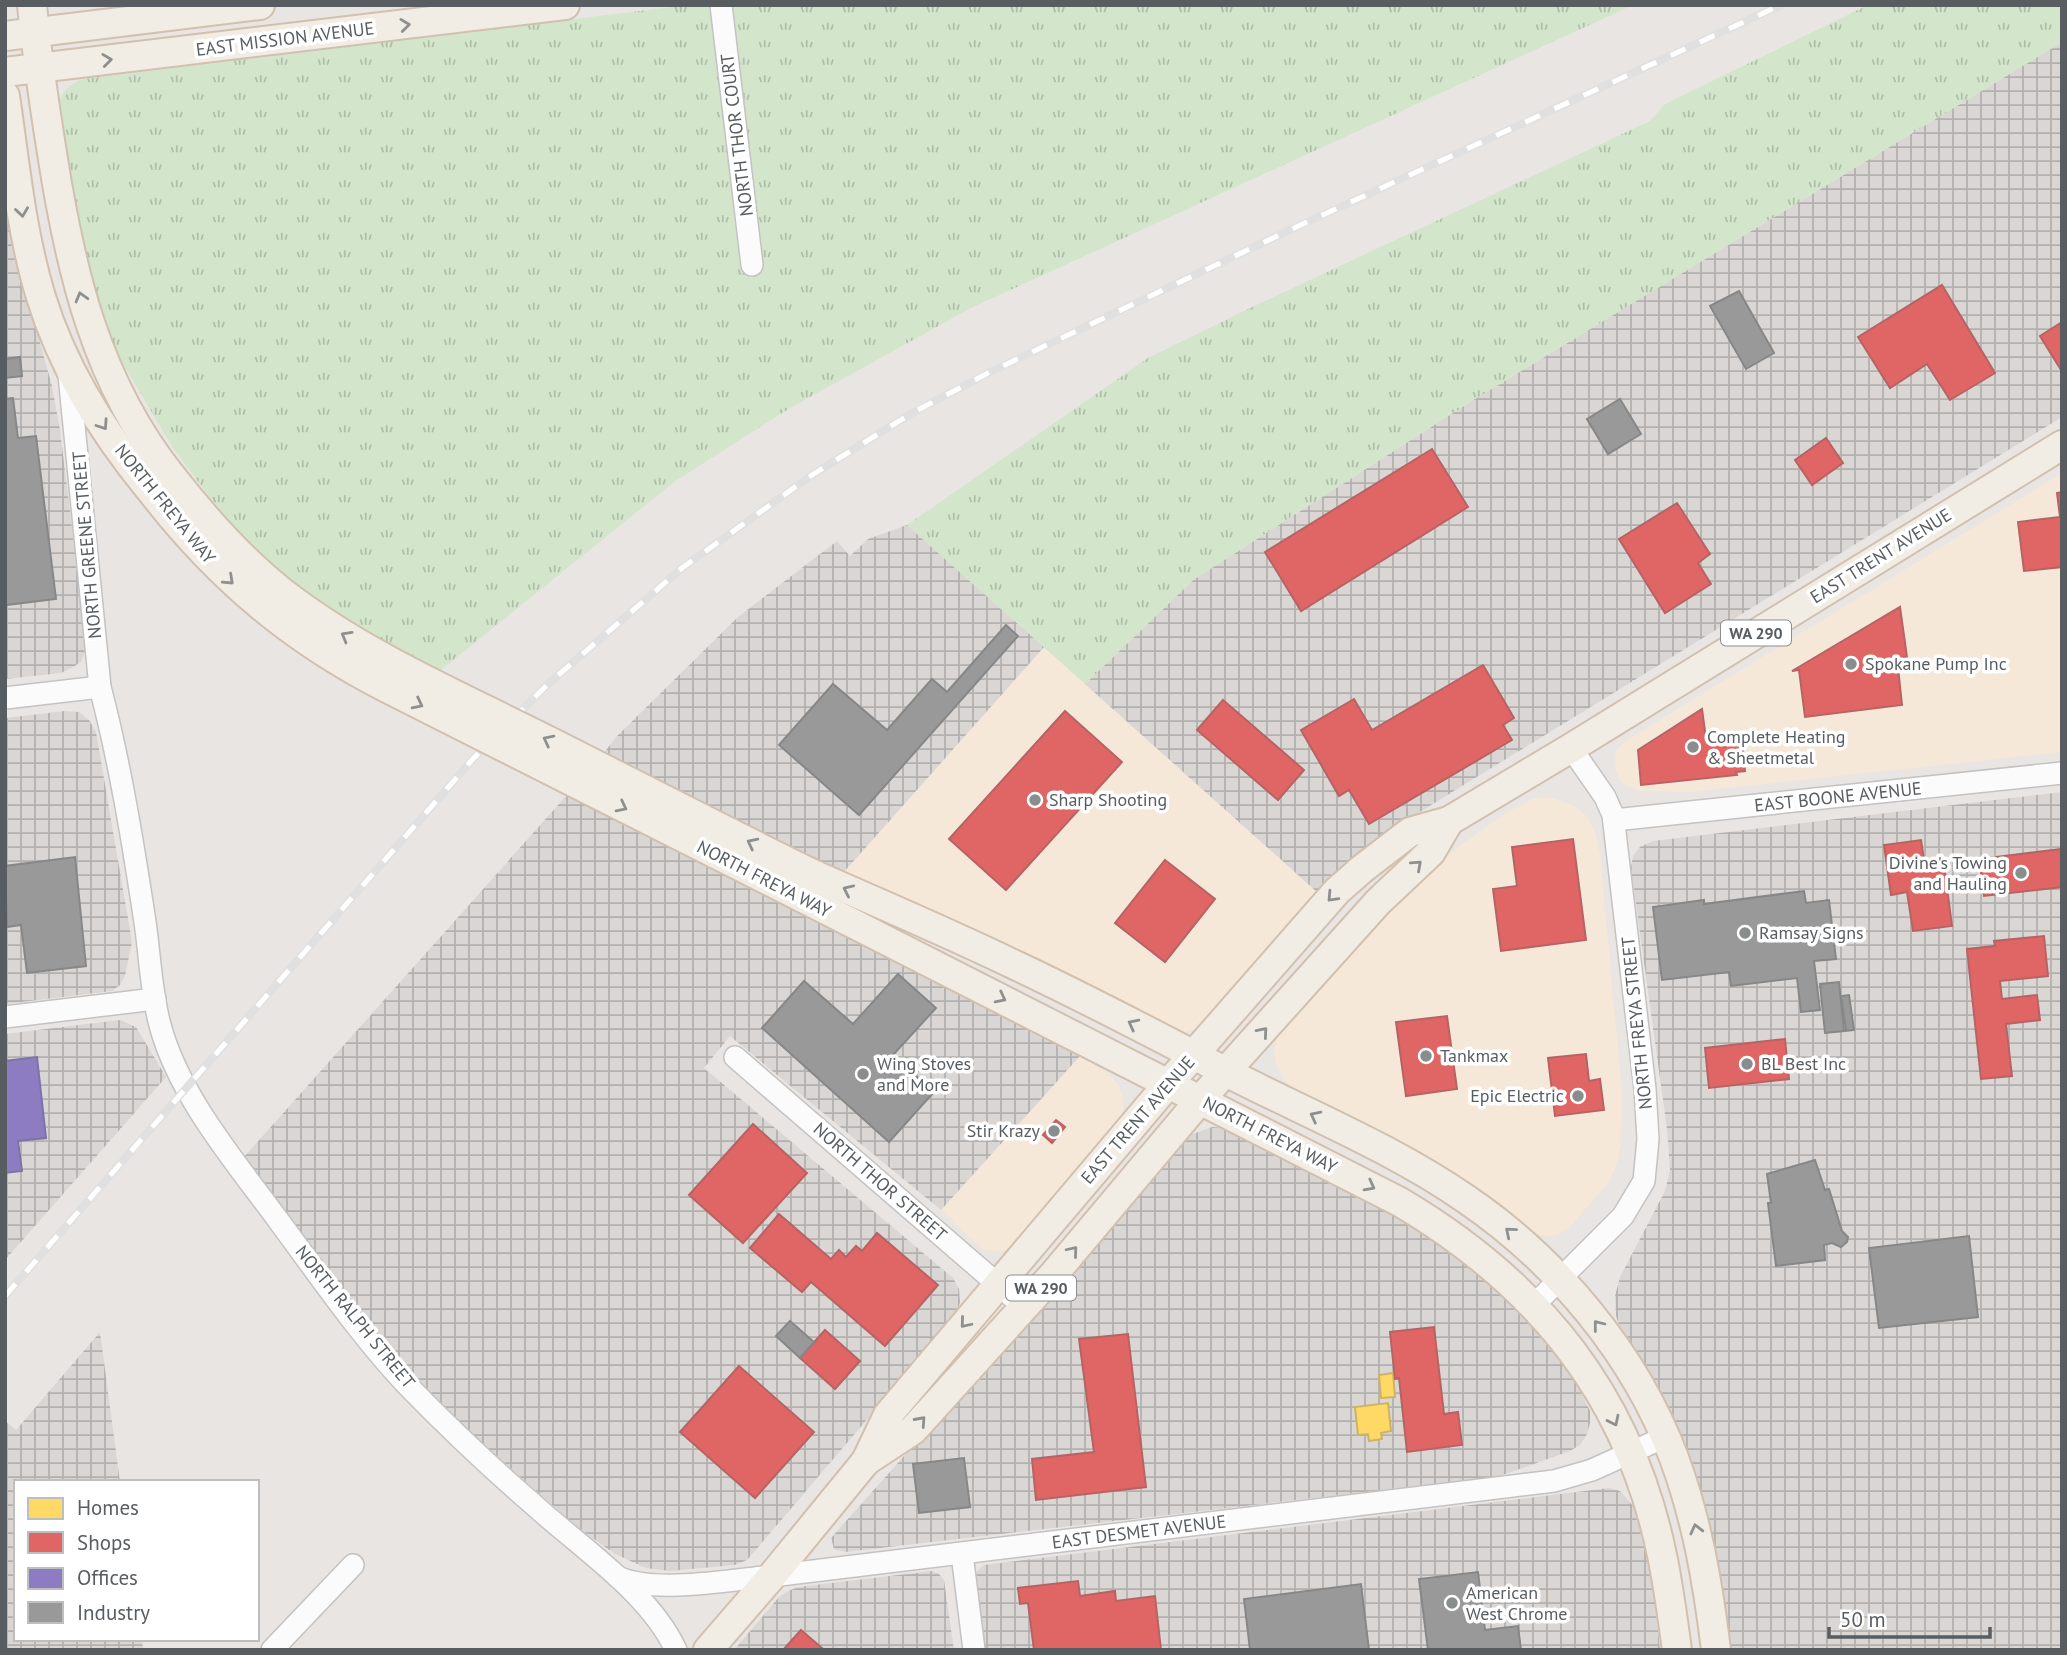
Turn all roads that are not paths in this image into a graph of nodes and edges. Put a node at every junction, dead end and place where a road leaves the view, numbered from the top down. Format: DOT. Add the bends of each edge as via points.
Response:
graph roads {
  1 [pos="260,5"];
  2 [pos="565,5"];
  3 [pos="721,5"];
  4 [pos="33,19"];
  5 [pos="5,36"];
  6 [pos="39,68"];
  7 [pos="5,72"];
  8 [pos="5,96"];
  9 [pos="752,265"];
  10 [pos="68,366"];
  11 [pos="2062,444"];
  12 [pos="162,484"];
  13 [pos="100,687"];
  14 [pos="5,698"];
  15 [pos="1571,748"];
  16 [pos="2062,773"];
  17 [pos="1614,820"];
  18 [pos="1449,821"];
  19 [pos="807,886"];
  20 [pos="862,928"];
  21 [pos="1015,965"];
  22 [pos="155,999"];
  23 [pos="5,1017"];
  24 [pos="1194,1055"];
  25 [pos="735,1057"];
  26 [pos="1227,1072"];
  27 [pos="1167,1084"];
  28 [pos="1200,1100"];
  29 [pos="1560,1279"];
  30 [pos="997,1284"];
  31 [pos="1534,1304"];
  32 [pos="1024,1307"];
  33 [pos="1665,1437"];
  34 [pos="1630,1454"];
  35 [pos="866,1461"];
  36 [pos="962,1554"];
  37 [pos="353,1565"];
  38 [pos="608,1570"];
  39 [pos="772,1576"];
  40 [pos="272,1650"];
  41 [pos="676,1650"];
  42 [pos="708,1650"];
  43 [pos="974,1650"];
  44 [pos="1677,1650"];
  45 [pos="1716,1650"];
  1 -- 4 [label="main road, EAST MISSION AVENUE"];
  6 -- 2 [label="main road, EAST MISSION AVENUE, one-way"];
  3 -- 9 [label="street, NORTH THOR COURT"];
  4 -- 5 [label="main road, EAST MISSION AVENUE"];
  4 -- 6 [label="main road"];
  6 -- 7 [label="main road, EAST MISSION AVENUE"];
  12 -- 6 [label="main road, NORTH FREYA WAY, one-way" via="83,306 64,228"];
  8 -- 10 [label="main road, NORTH GREENE STREET, one-way" via="33,267"];
  10 -- 12 [label="main road, NORTH FREYA WAY, one-way" via="99,420"];
  10 -- 13 [label="street, NORTH GREENE STREET"];
  11 -- 15 [label="main road, EAST TRENT AVENUE / WA 290"];
  12 -- 19 [label="main road, NORTH FREYA WAY, bridge" via="203,554 259,606 322,652 375,682"];
  13 -- 14 [label="street"];
  13 -- 22 [label="street, NORTH GREENE STREET" via="140,892"];
  15 -- 17 [label="street, NORTH FREYA STREET" via="1609,803"];
  15 -- 18 [label="main road, EAST TRENT AVENUE / WA 290"];
  16 -- 17 [label="street, EAST BOONE AVENUE"];
  17 -- 29 [label="street, NORTH FREYA STREET" via="1645,1089 1648,1139 1644,1181 1623,1216"];
  18 -- 24 [label="main road, EAST TRENT AVENUE / WA 290, one-way" via="1410,832 1337,891"];
  26 -- 18 [label="main road, EAST TRENT AVENUE / WA 290, one-way" via="1378,902 1431,852"];
  19 -- 20 [label="main road, NORTH FREYA WAY"];
  21 -- 19 [label="main road, NORTH FREYA WAY, one-way"];
  20 -- 21 [label="main road" via="920,941 995,973"];
  20 -- 27 [label="main road, NORTH FREYA WAY, one-way"];
  24 -- 21 [label="main road, NORTH FREYA WAY, one-way"];
  22 -- 23 [label="street"];
  22 -- 38 [label="street, NORTH RALPH STREET" via="170,1052 204,1114 348,1315 424,1402"];
  24 -- 26 [label="main road, NORTH FREYA WAY"];
  24 -- 27 [label="main road, EAST TRENT AVENUE / WA 290"];
  25 -- 30 [label="street, NORTH THOR STREET"];
  26 -- 28 [label="main road, EAST TRENT AVENUE / WA 290"];
  29 -- 26 [label="main road, NORTH FREYA WAY, one-way" via="1506,1228 1448,1187"];
  27 -- 28 [label="main road, NORTH FREYA WAY"];
  27 -- 30 [label="main road, EAST TRENT AVENUE / WA 290"];
  28 -- 31 [label="main road, NORTH FREYA WAY, one-way" via="1434,1223"];
  32 -- 28 [label="main road, EAST TRENT AVENUE / WA 290, one-way"];
  29 -- 31 [label="street, NORTH FREYA STREET"];
  33 -- 29 [label="main road, one-way" via="1616,1348"];
  30 -- 32 [label="street, NORTH THOR STREET"];
  30 -- 35 [label="main road, EAST TRENT AVENUE / WA 290, one-way" via="888,1415"];
  31 -- 34 [label="main road, one-way" via="1591,1380"];
  35 -- 32 [label="main road, EAST TRENT AVENUE / WA 290, one-way" via="913,1430"];
  33 -- 34 [label="street, EAST DESMET AVENUE"];
  45 -- 33 [label="main road, one-way" via="1697,1531"];
  34 -- 36 [label="street, EAST DESMET AVENUE" via="1554,1481"];
  34 -- 44 [label="main road" via="1663,1559"];
  35 -- 39 [label="main road, EAST TRENT AVENUE / WA 290"];
  36 -- 39 [label="street, EAST DESMET AVENUE"];
  36 -- 43 [label="street"];
  37 -- 40 [label="street"];
  38 -- 39 [label="street, EAST DESMET AVENUE" via="626,1581 657,1585"];
  38 -- 41 [label="street, NORTH RALPH STREET" via="652,1612"];
  39 -- 42 [label="main road, EAST TRENT AVENUE / WA 290"];
}
